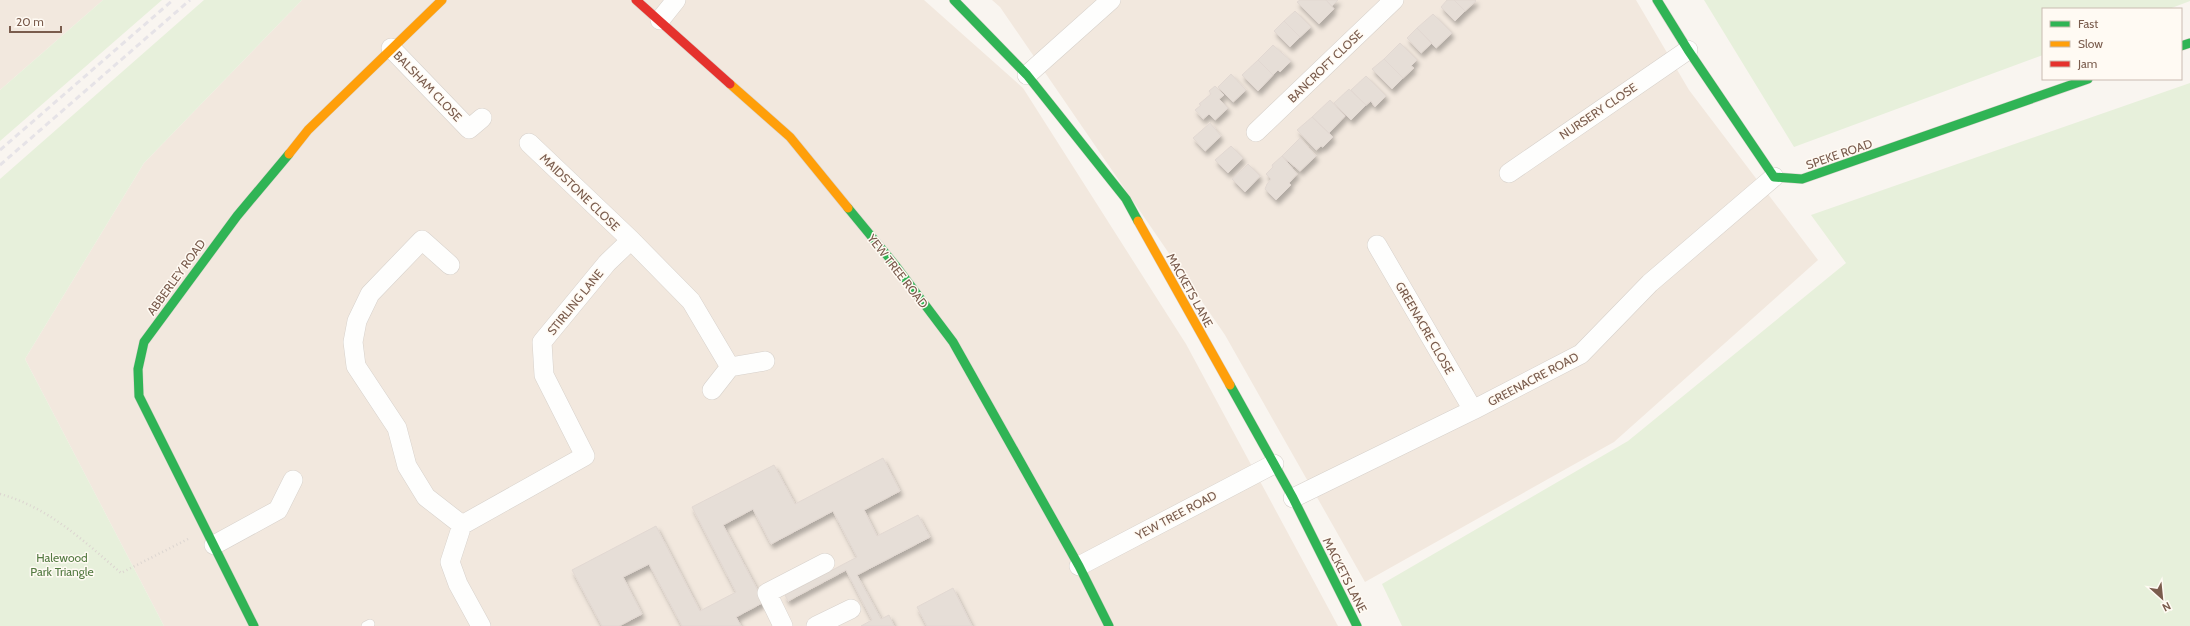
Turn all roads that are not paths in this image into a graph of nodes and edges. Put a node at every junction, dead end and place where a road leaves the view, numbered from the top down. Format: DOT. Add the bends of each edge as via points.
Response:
graph roads {
  1 [pos="442,0"];
  2 [pos="636,0"];
  3 [pos="676,0"];
  4 [pos="954,0"];
  5 [pos="1111,0"];
  6 [pos="1394,0"];
  7 [pos="1657,0"];
  8 [pos="660,20"];
  9 [pos="391,48"];
  10 [pos="1688,50"];
  11 [pos="1028,75"];
  12 [pos="2085,80"];
  13 [pos="482,118"];
  14 [pos="1256,133"];
  15 [pos="529,143"];
  16 [pos="1508,173"];
  17 [pos="1774,177"];
  18 [pos="631,240"];
  19 [pos="1378,245"];
  20 [pos="450,265"];
  21 [pos="766,361"];
  22 [pos="730,367"];
  23 [pos="712,390"];
  24 [pos="1473,410"];
  25 [pos="1274,464"];
  26 [pos="293,480"];
  27 [pos="1293,498"];
  28 [pos="462,525"];
  29 [pos="210,537"];
  30 [pos="825,563"];
  31 [pos="1079,566"];
  32 [pos="851,609"];
  33 [pos="254,626"];
  34 [pos="481,626"];
  35 [pos="783,626"];
  36 [pos="816,626"];
  37 [pos="1109,626"];
  38 [pos="1357,626"];
  1 -- 9 [label="street, ABBERLEY ROAD"];
  2 -- 8 [label="street, YEW TREE ROAD"];
  3 -- 8 [label="street"];
  4 -- 11 [label="street, MACKETS LANE"];
  5 -- 11 [label="street"];
  6 -- 14 [label="street, BANCROFT CLOSE"];
  7 -- 10 [label="street"];
  8 -- 31 [label="street, YEW TREE ROAD" via="790,137 895,265 953,342"];
  9 -- 13 [label="street, BALSHAM CLOSE" via="469,129"];
  9 -- 29 [label="street, ABBERLEY ROAD" via="298,143 237,216 144,342 138,369 139,396"];
  10 -- 16 [label="street, NURSERY CLOSE"];
  10 -- 17 [label="street"];
  11 -- 25 [label="street, MACKETS LANE" via="1126,199"];
  12 -- 17 [label="street, SPEKE ROAD" via="1802,180"];
  15 -- 18 [label="street, MAIDSTONE CLOSE"];
  17 -- 24 [label="street, GREENACRE ROAD" via="1650,283 1581,354"];
  18 -- 22 [label="street" via="691,301"];
  18 -- 28 [label="street, STIRLING LANE" via="607,263 542,342 544,375 585,456"];
  19 -- 24 [label="street, GREENACRE CLOSE"];
  20 -- 28 [label="street" via="422,240 370,294 357,321 353,342 356,366 397,428 407,466 426,496"];
  21 -- 22 [label="street"];
  22 -- 23 [label="street"];
  24 -- 27 [label="street, GREENACRE ROAD"];
  25 -- 27 [label="street, MACKETS LANE"];
  25 -- 31 [label="street, YEW TREE ROAD"];
  26 -- 29 [label="street" via="278,510"];
  27 -- 38 [label="street, MACKETS LANE"];
  28 -- 34 [label="street" via="450,562 458,584"];
  29 -- 33 [label="street, ABBERLEY ROAD"];
  30 -- 35 [label="street" via="767,593"];
  31 -- 37 [label="street, YEW TREE ROAD"];
  32 -- 36 [label="street"];
}
